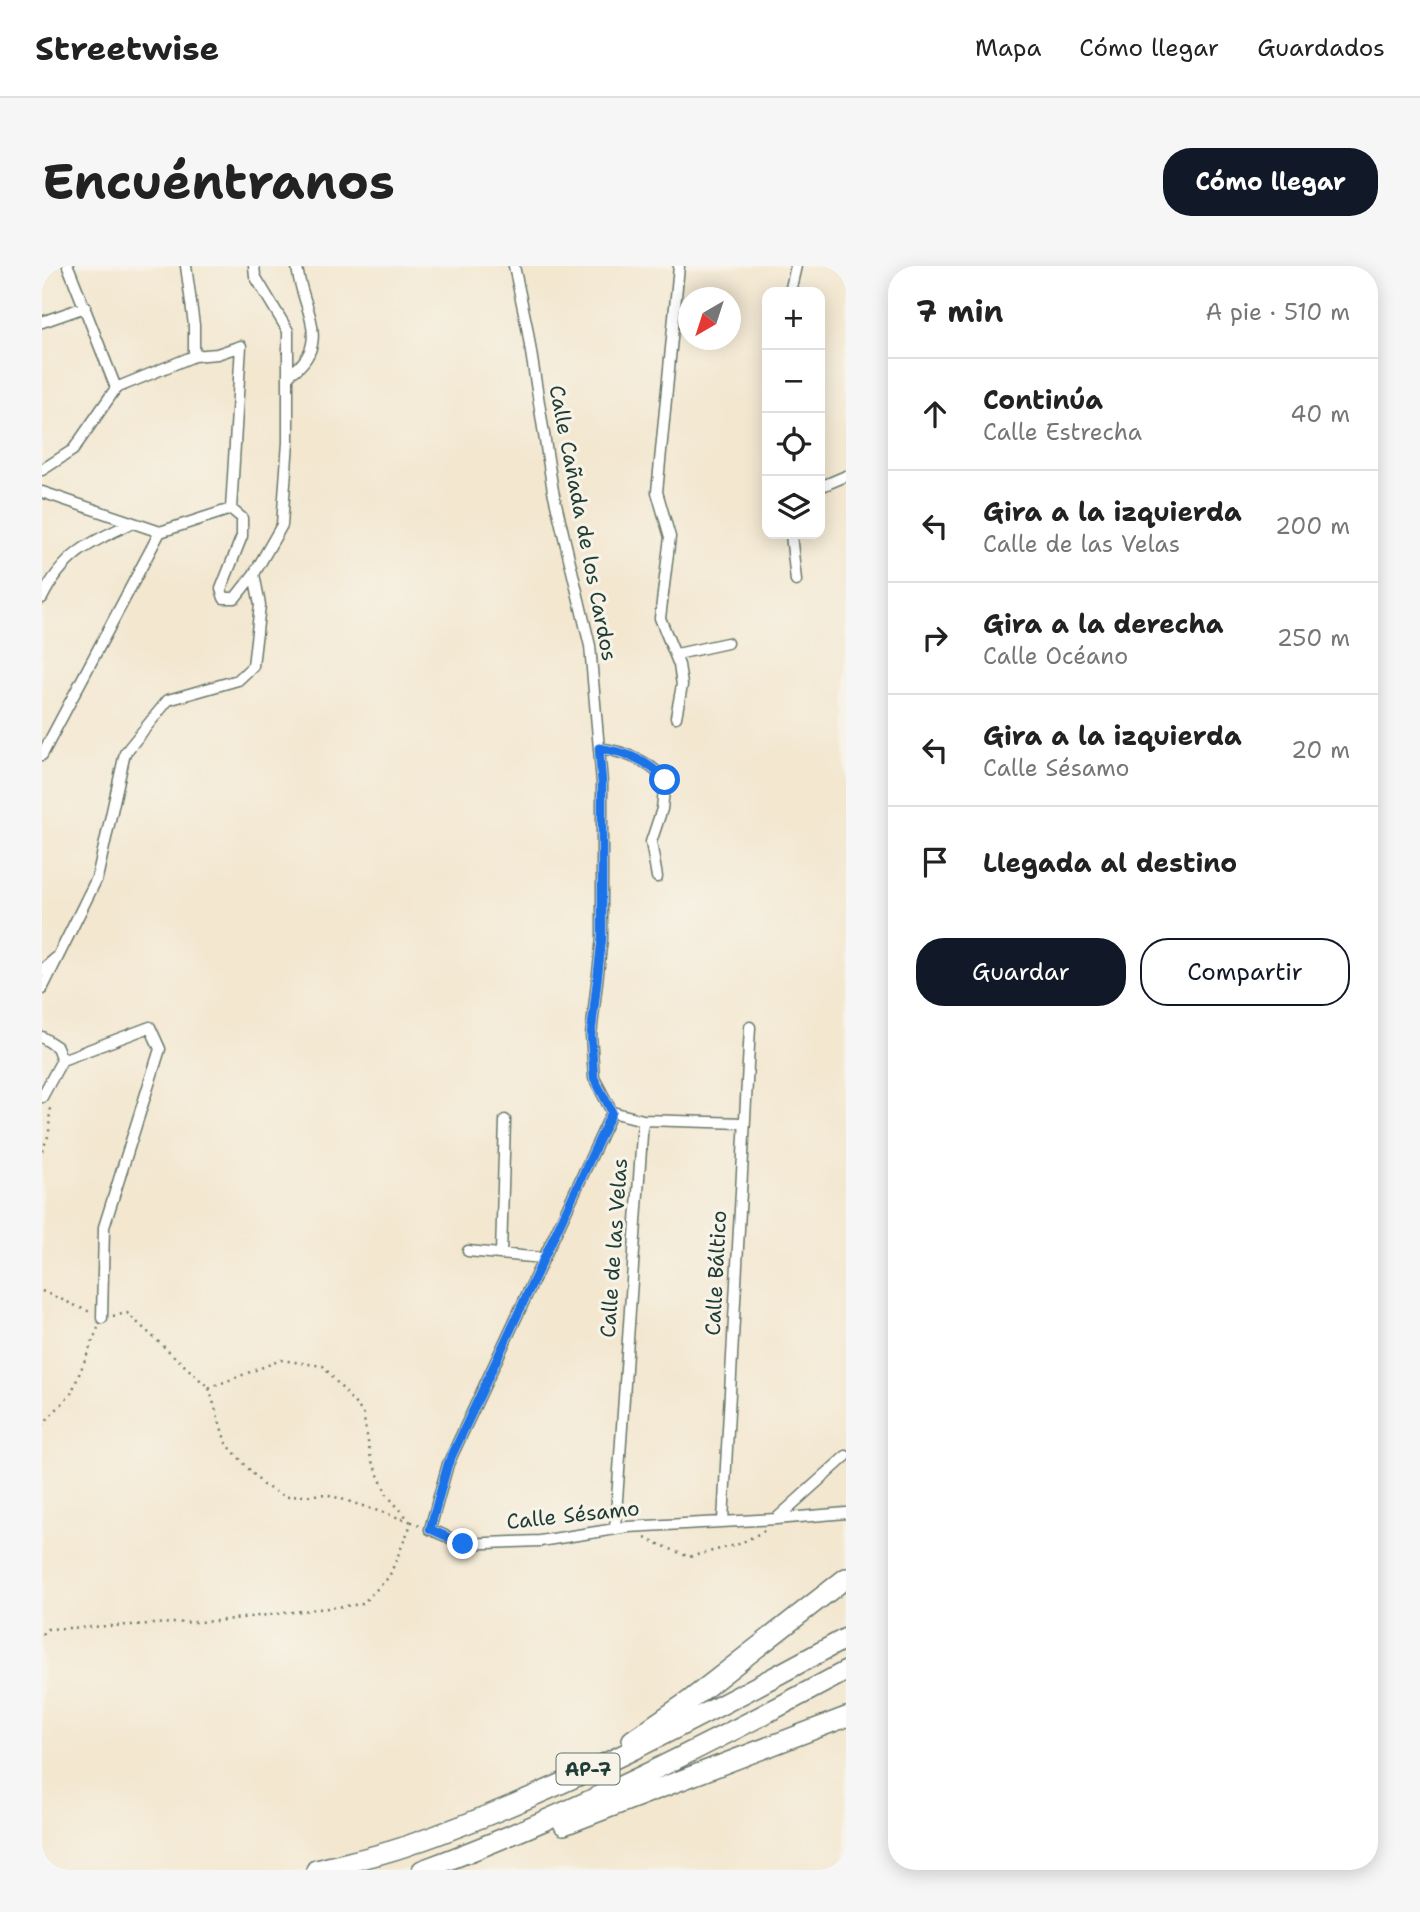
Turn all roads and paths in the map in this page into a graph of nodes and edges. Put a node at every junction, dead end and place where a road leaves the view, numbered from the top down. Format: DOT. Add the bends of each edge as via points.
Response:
graph roads {
  1 [pos="68,266"];
  2 [pos="186,266"];
  3 [pos="254,266"];
  4 [pos="297,266"];
  5 [pos="514,266"];
  6 [pos="679,266"];
  7 [pos="796,266"];
  8 [pos="791,287"];
  9 [pos="85,307"];
  10 [pos="42,322"];
  11 [pos="194,356"];
  12 [pos="290,374"];
  13 [pos="116,388"];
  14 [pos="42,470"];
  15 [pos="846,476"];
  16 [pos="825,485"];
  17 [pos="42,492"];
  18 [pos="230,509"];
  19 [pos="132,523"];
  20 [pos="160,532"];
  21 [pos="792,539"];
  22 [pos="254,574"];
  23 [pos="796,581"];
  24 [pos="42,598"];
  25 [pos="727,643"];
  26 [pos="677,654"];
  27 [pos="676,717"];
  28 [pos="599,748"];
  29 [pos="42,755"];
  30 [pos="657,877"];
  31 [pos="61,954"];
  32 [pos="42,970"];
  33 [pos="42,989"];
  34 [pos="750,1027"];
  35 [pos="42,1037"];
  36 [pos="62,1060"];
  37 [pos="47,1097"];
  38 [pos="612,1112"];
  39 [pos="505,1120"];
  40 [pos="643,1120"];
  41 [pos="743,1123"];
  42 [pos="42,1151"];
  43 [pos="468,1251"];
  44 [pos="500,1254"];
  45 [pos="542,1258"];
  46 [pos="42,1291"];
  47 [pos="102,1318"];
  48 [pos="209,1388"];
  49 [pos="42,1425"];
  50 [pos="846,1457"];
  51 [pos="846,1513"];
  52 [pos="776,1519"];
  53 [pos="723,1521"];
  54 [pos="412,1522"];
  55 [pos="628,1527"];
  56 [pos="430,1529"];
  57 [pos="615,1529"];
  58 [pos="846,1578"];
  59 [pos="42,1634"];
  60 [pos="846,1637"];
  61 [pos="846,1671"];
  62 [pos="846,1717"];
  63 [pos="588,1769"];
  64 [pos="513,1837"];
  65 [pos="316,1870"];
  66 [pos="422,1870"];
  1 -- 9 [label="street"];
  2 -- 11 [label="street"];
  3 -- 12 [label="street" via="254,276 288,331"];
  4 -- 12 [label="street" via="299,285 308,302 312,342 308,356"];
  5 -- 28 [label="street, Calle Cañada de los Cardos" via="553,491 590,646"];
  6 -- 26 [label="street" via="657,492 670,537 660,618"];
  7 -- 8 [label="street"];
  9 -- 10 [label="street"];
  9 -- 13 [label="street"];
  11 -- 13 [label="street"];
  11 -- 18 [label="street" via="241,346"];
  12 -- 22 [label="street" via="282,525"];
  13 -- 14 [label="street" via="73,450"];
  15 -- 16 [label="street"];
  17 -- 19 [label="street"];
  18 -- 20 [label="street"];
  18 -- 22 [label="street" via="242,517 242,536 221,589 223,598 235,598"];
  19 -- 20 [label="street"];
  19 -- 24 [label="street" via="84,546 63,563"];
  20 -- 29 [label="street"];
  21 -- 23 [label="street"];
  22 -- 31 [label="street" via="260,605 253,666 238,680 168,700 125,753 97,878"];
  25 -- 26 [label="street"];
  26 -- 27 [label="street" via="682,685"];
  28 -- 30 [label="street" via="654,767 665,780 651,842"];
  28 -- 38 [label="street" via="602,938 591,1035 594,1078"];
  31 -- 32 [label="street"];
  31 -- 33 [label="street"];
  34 -- 41 [label="street, Calle Báltico"];
  35 -- 36 [label="street" via="57,1047"];
  36 -- 37 [label="street"];
  36 -- 47 [label="street" via="150,1027 160,1049 104,1227"];
  37 -- 42 [label="path" via="49,1134"];
  38 -- 40 [label="street"];
  38 -- 45 [label="street"];
  39 -- 44 [label="street"];
  40 -- 41 [label="street"];
  40 -- 57 [label="street, Calle de las Velas"];
  41 -- 53 [label="street, Calle Báltico"];
  43 -- 44 [label="street"];
  44 -- 45 [label="street"];
  45 -- 56 [label="street" via="448,1464"];
  46 -- 47 [label="path"];
  47 -- 48 [label="path" via="127,1313"];
  47 -- 49 [label="path" via="71,1394"];
  48 -- 54 [label="path" via="226,1443 263,1485 286,1497 326,1494"];
  48 -- 54 [label="path" via="281,1360 323,1366 363,1413 371,1459 387,1495"];
  50 -- 52 [label="street"];
  51 -- 52 [label="street, Calle Sésamo"];
  52 -- 53 [label="street, Calle Sésamo"];
  52 -- 55 [label="path" via="761,1534 689,1557"];
  53 -- 55 [label="street, Calle Sésamo"];
  54 -- 56 [label="path"];
  54 -- 59 [label="path" via="389,1577 362,1604 216,1621 47,1629"];
  55 -- 57 [label="street, Calle Sésamo"];
  56 -- 57 [label="street, Calle Sésamo" via="463,1544 540,1541"];
  58 -- 63 [label="highway" via="690,1700"];
  60 -- 63 [label="highway, AP-7" via="687,1726"];
  61 -- 64 [label="highway, AP-7" via="725,1736"];
  62 -- 64 [label="highway" via="531,1838"];
  63 -- 65 [label="highway, AP-7" via="408,1846"];
  64 -- 66 [label="highway, AP-7"];
}
